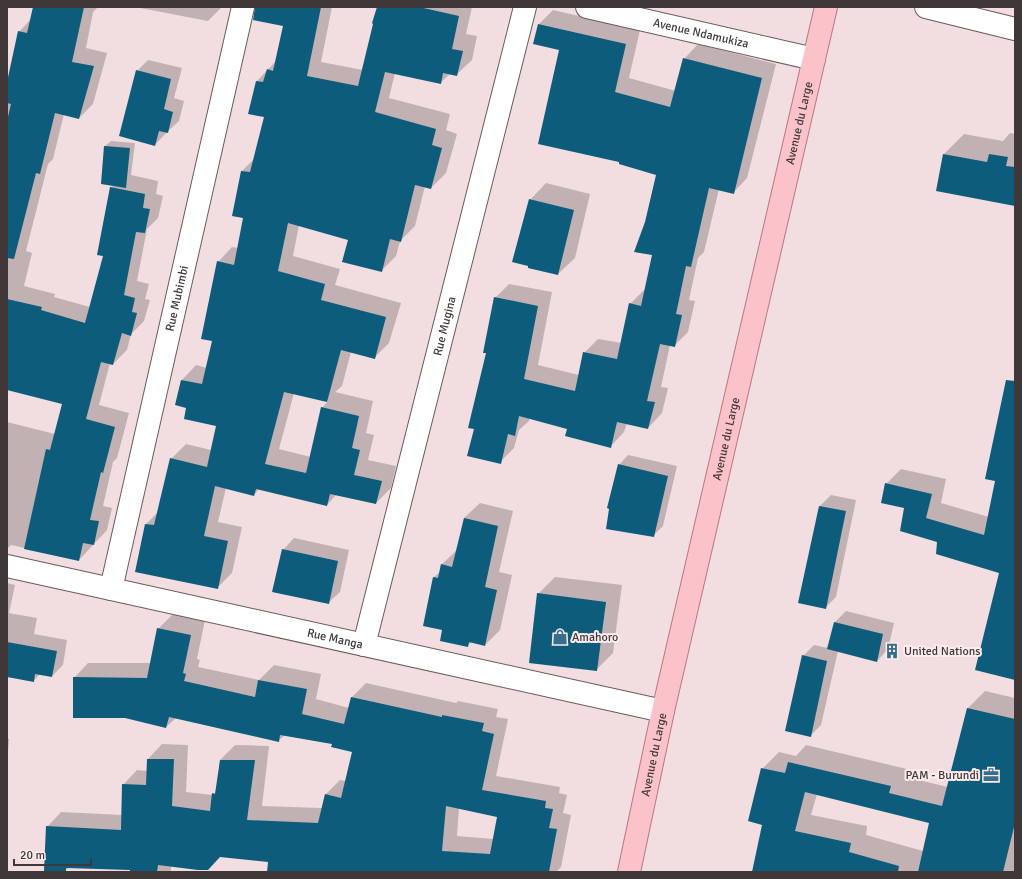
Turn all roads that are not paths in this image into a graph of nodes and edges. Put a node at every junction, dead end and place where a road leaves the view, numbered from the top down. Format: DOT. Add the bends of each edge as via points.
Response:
graph roads {
  1 [pos="243,7"];
  2 [pos="525,7"];
  3 [pos="587,7"];
  4 [pos="926,7"];
  5 [pos="823,8"];
  6 [pos="1015,29"];
  7 [pos="814,59"];
  8 [pos="7,566"];
  9 [pos="111,589"];
  10 [pos="364,645"];
  11 [pos="663,711"];
  12 [pos="629,872"];
  1 -- 9 [label="street, Rue Mubimbi"];
  2 -- 10 [label="street, Rue Mugina"];
  3 -- 7 [label="street, Avenue Ndamukiza"];
  4 -- 6 [label="street"];
  5 -- 7 [label="main road, Avenue du Large"];
  7 -- 11 [label="main road, Avenue du Large"];
  8 -- 9 [label="street, Rue Manga"];
  9 -- 10 [label="street, Rue Manga"];
  10 -- 11 [label="street, Rue Manga"];
  11 -- 12 [label="main road, Avenue du Large"];
}
